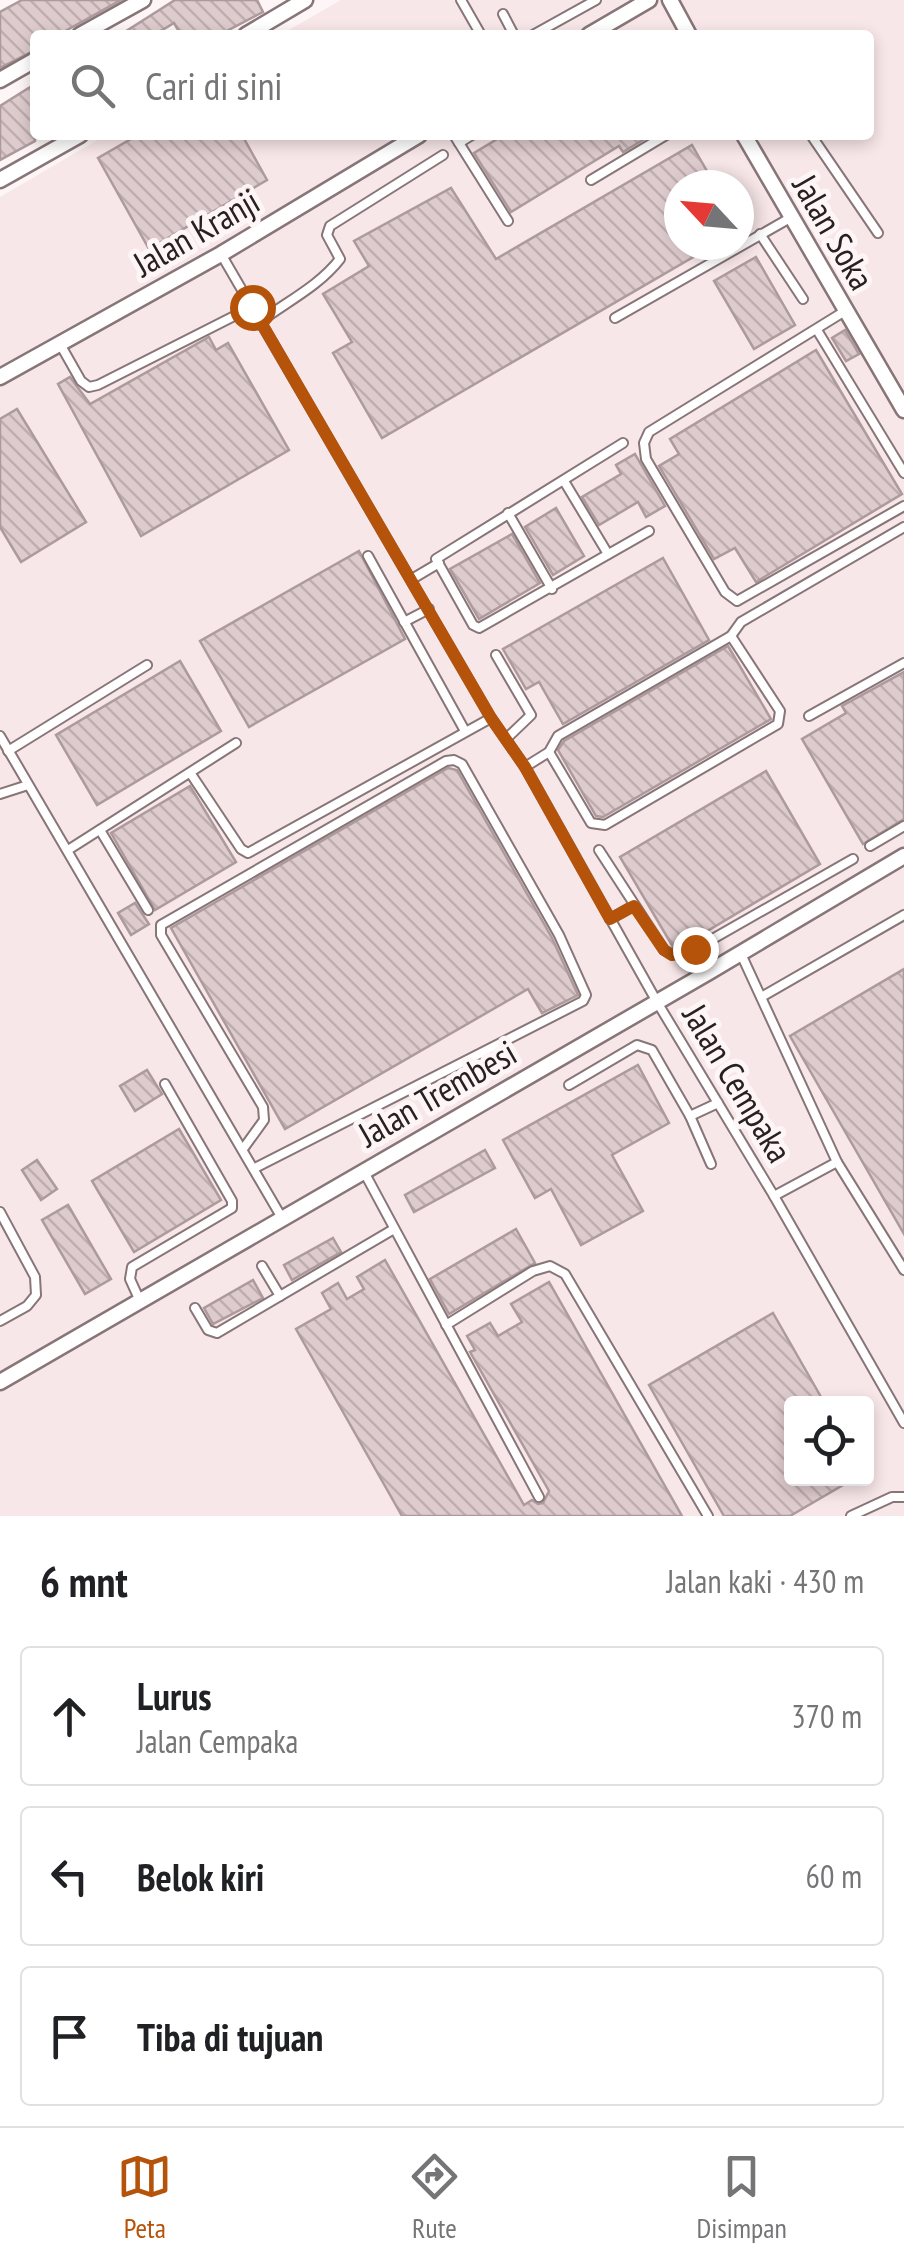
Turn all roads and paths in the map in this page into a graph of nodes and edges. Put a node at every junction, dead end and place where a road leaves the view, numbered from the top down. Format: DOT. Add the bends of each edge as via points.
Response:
graph roads {
  1 [pos="143,0"];
  2 [pos="305,0"];
  3 [pos="461,0"];
  4 [pos="596,0"];
  5 [pos="650,0"];
  6 [pos="670,0"];
  7 [pos="279,6"];
  8 [pos="503,14"];
  9 [pos="89,30"];
  10 [pos="252,30"];
  11 [pos="477,30"];
  12 [pos="511,30"];
  13 [pos="542,30"];
  14 [pos="599,30"];
  15 [pos="686,30"];
  16 [pos="30,63"];
  17 [pos="0,80"];
  18 [pos="71,140"];
  19 [pos="411,140"];
  20 [pos="457,140"];
  21 [pos="658,140"];
  22 [pos="747,140"];
  23 [pos="814,140"];
  24 [pos="443,155"];
  25 [pos="0,180"];
  26 [pos="591,180"];
  27 [pos="790,218"];
  28 [pos="508,221"];
  29 [pos="760,234"];
  30 [pos="878,234"];
  31 [pos="221,254"];
  32 [pos="803,298"];
  33 [pos="252,307"];
  34 [pos="845,311"];
  35 [pos="615,318"];
  36 [pos="261,321"];
  37 [pos="817,330"];
  38 [pos="60,344"];
  39 [pos="0,377"];
  40 [pos="904,410"];
  41 [pos="622,443"];
  42 [pos="904,472"];
  43 [pos="564,481"];
  44 [pos="904,506"];
  45 [pos="508,513"];
  46 [pos="904,527"];
  47 [pos="649,531"];
  48 [pos="608,554"];
  49 [pos="368,556"];
  50 [pos="439,562"];
  51 [pos="412,578"];
  52 [pos="552,589"];
  53 [pos="430,609"];
  54 [pos="404,622"];
  55 [pos="731,636"];
  56 [pos="496,655"];
  57 [pos="904,663"];
  58 [pos="147,665"];
  59 [pos="809,716"];
  60 [pos="491,718"];
  61 [pos="464,731"];
  62 [pos="0,736"];
  63 [pos="506,739"];
  64 [pos="236,743"];
  65 [pos="8,751"];
  66 [pos="549,752"];
  67 [pos="525,767"];
  68 [pos="191,774"];
  69 [pos="28,785"];
  70 [pos="0,794"];
  71 [pos="904,826"];
  72 [pos="100,830"];
  73 [pos="870,846"];
  74 [pos="68,850"];
  75 [pos="599,850"];
  76 [pos="904,856"];
  77 [pos="854,859"];
  78 [pos="634,906"];
  79 [pos="148,910"];
  80 [pos="904,915"];
  81 [pos="610,919"];
  82 [pos="695,949"];
  83 [pos="741,954"];
  84 [pos="709,972"];
  85 [pos="763,996"];
  86 [pos="657,1002"];
  87 [pos="165,1084"];
  88 [pos="569,1085"];
  89 [pos="718,1102"];
  90 [pos="690,1116"];
  91 [pos="243,1149"];
  92 [pos="836,1162"];
  93 [pos="711,1164"];
  94 [pos="255,1168"];
  95 [pos="363,1170"];
  96 [pos="774,1196"];
  97 [pos="0,1212"];
  98 [pos="282,1218"];
  99 [pos="394,1228"];
  100 [pos="262,1266"];
  101 [pos="904,1270"];
  102 [pos="280,1296"];
  103 [pos="140,1301"];
  104 [pos="195,1308"];
  105 [pos="0,1321"];
  106 [pos="446,1325"];
  107 [pos="0,1382"];
  108 [pos="904,1423"];
  109 [pos="538,1497"];
  110 [pos="904,1497"];
  111 [pos="708,1516"];
  112 [pos="851,1516"];
  1 -- 9 [label="street"];
  2 -- 7 [label="street"];
  3 -- 11 [label="lane"];
  4 -- 13 [label="lane"];
  5 -- 14 [label="street"];
  6 -- 15 [label="street"];
  7 -- 10 [label="street"];
  8 -- 12 [label="lane"];
  16 -- 17 [label="street"];
  18 -- 25 [label="street"];
  19 -- 31 [label="street, Jalan Kranji"];
  20 -- 28 [label="lane"];
  21 -- 26 [label="lane"];
  22 -- 27 [label="street, Jalan Soka"];
  23 -- 30 [label="lane"];
  24 -- 36 [label="lane" via="330,226 327,235 340,259 310,289"];
  27 -- 29 [label="lane"];
  27 -- 34 [label="street, Jalan Soka"];
  29 -- 32 [label="lane"];
  29 -- 35 [label="lane"];
  31 -- 33 [label="lane, Jalan Cempaka"];
  31 -- 38 [label="street, Jalan Kranji"];
  33 -- 36 [label="lane, Jalan Cempaka"];
  33 -- 38 [label="lane" via="98,385 81,382"];
  34 -- 37 [label="lane"];
  34 -- 40 [label="street, Jalan Soka"];
  36 -- 51 [label="lane, Jalan Cempaka"];
  37 -- 42 [label="lane"];
  37 -- 44 [label="lane" via="649,432 646,458 725,592 737,601"];
  38 -- 39 [label="street, Jalan Kranji"];
  41 -- 43 [label="lane"];
  43 -- 45 [label="lane"];
  43 -- 48 [label="lane"];
  45 -- 50 [label="lane" via="438,555"];
  45 -- 52 [label="lane"];
  46 -- 55 [label="lane" via="741,622"];
  47 -- 48 [label="lane"];
  48 -- 52 [label="lane"];
  49 -- 54 [label="lane"];
  50 -- 51 [label="lane"];
  50 -- 52 [label="lane" via="479,628"];
  51 -- 53 [label="lane, Jalan Cempaka"];
  53 -- 54 [label="lane"];
  53 -- 60 [label="lane, Jalan Cempaka"];
  54 -- 61 [label="lane"];
  55 -- 66 [label="lane" via="558,736"];
  55 -- 66 [label="lane" via="780,711 778,724 599,826"];
  56 -- 63 [label="lane" via="531,715"];
  57 -- 59 [label="lane"];
  58 -- 65 [label="lane"];
  60 -- 61 [label="lane"];
  60 -- 63 [label="lane, Jalan Cempaka"];
  61 -- 68 [label="lane" via="248,853"];
  62 -- 65 [label="lane"];
  63 -- 67 [label="lane, Jalan Cempaka"];
  64 -- 68 [label="lane"];
  65 -- 69 [label="lane"];
  66 -- 67 [label="lane"];
  67 -- 81 [label="lane, Jalan Cempaka"];
  68 -- 72 [label="lane"];
  69 -- 70 [label="lane"];
  69 -- 74 [label="lane"];
  71 -- 73 [label="lane"];
  72 -- 74 [label="lane"];
  72 -- 79 [label="lane"];
  74 -- 91 [label="lane"];
  75 -- 78 [label="lane"];
  76 -- 83 [label="street, Jalan Trembesi"];
  77 -- 82 [label="lane"];
  78 -- 81 [label="lane"];
  78 -- 82 [label="lane" via="664,950 672,955"];
  80 -- 85 [label="lane"];
  81 -- 86 [label="lane, Jalan Cempaka"];
  82 -- 84 [label="lane"];
  83 -- 84 [label="street, Jalan Trembesi"];
  83 -- 85 [label="lane"];
  84 -- 86 [label="street, Jalan Trembesi"];
  85 -- 92 [label="lane"];
  86 -- 89 [label="lane, Jalan Cempaka"];
  86 -- 95 [label="street, Jalan Trembesi"];
  87 -- 103 [label="lane" via="232,1208 132,1267"];
  88 -- 90 [label="lane" via="645,1045"];
  89 -- 90 [label="lane"];
  89 -- 96 [label="lane, Jalan Cempaka"];
  90 -- 93 [label="lane"];
  91 -- 94 [label="lane"];
  91 -- 94 [label="lane" via="264,1120 264,1107 161,926 428,771 454,760 462,764 550,918 586,995 583,1001"];
  92 -- 96 [label="lane"];
  92 -- 101 [label="lane"];
  94 -- 98 [label="lane"];
  95 -- 98 [label="street, Jalan Trembesi"];
  95 -- 99 [label="lane"];
  96 -- 108 [label="lane, Jalan Cempaka"];
  97 -- 105 [label="lane" via="35,1276 36,1295"];
  98 -- 103 [label="street, Jalan Trembesi"];
  99 -- 102 [label="lane"];
  99 -- 106 [label="lane"];
  100 -- 102 [label="lane"];
  102 -- 104 [label="lane" via="217,1333"];
  103 -- 107 [label="street, Jalan Trembesi"];
  106 -- 109 [label="lane"];
  106 -- 111 [label="lane" via="533,1271 550,1266 564,1274"];
  110 -- 112 [label="lane"];
}
